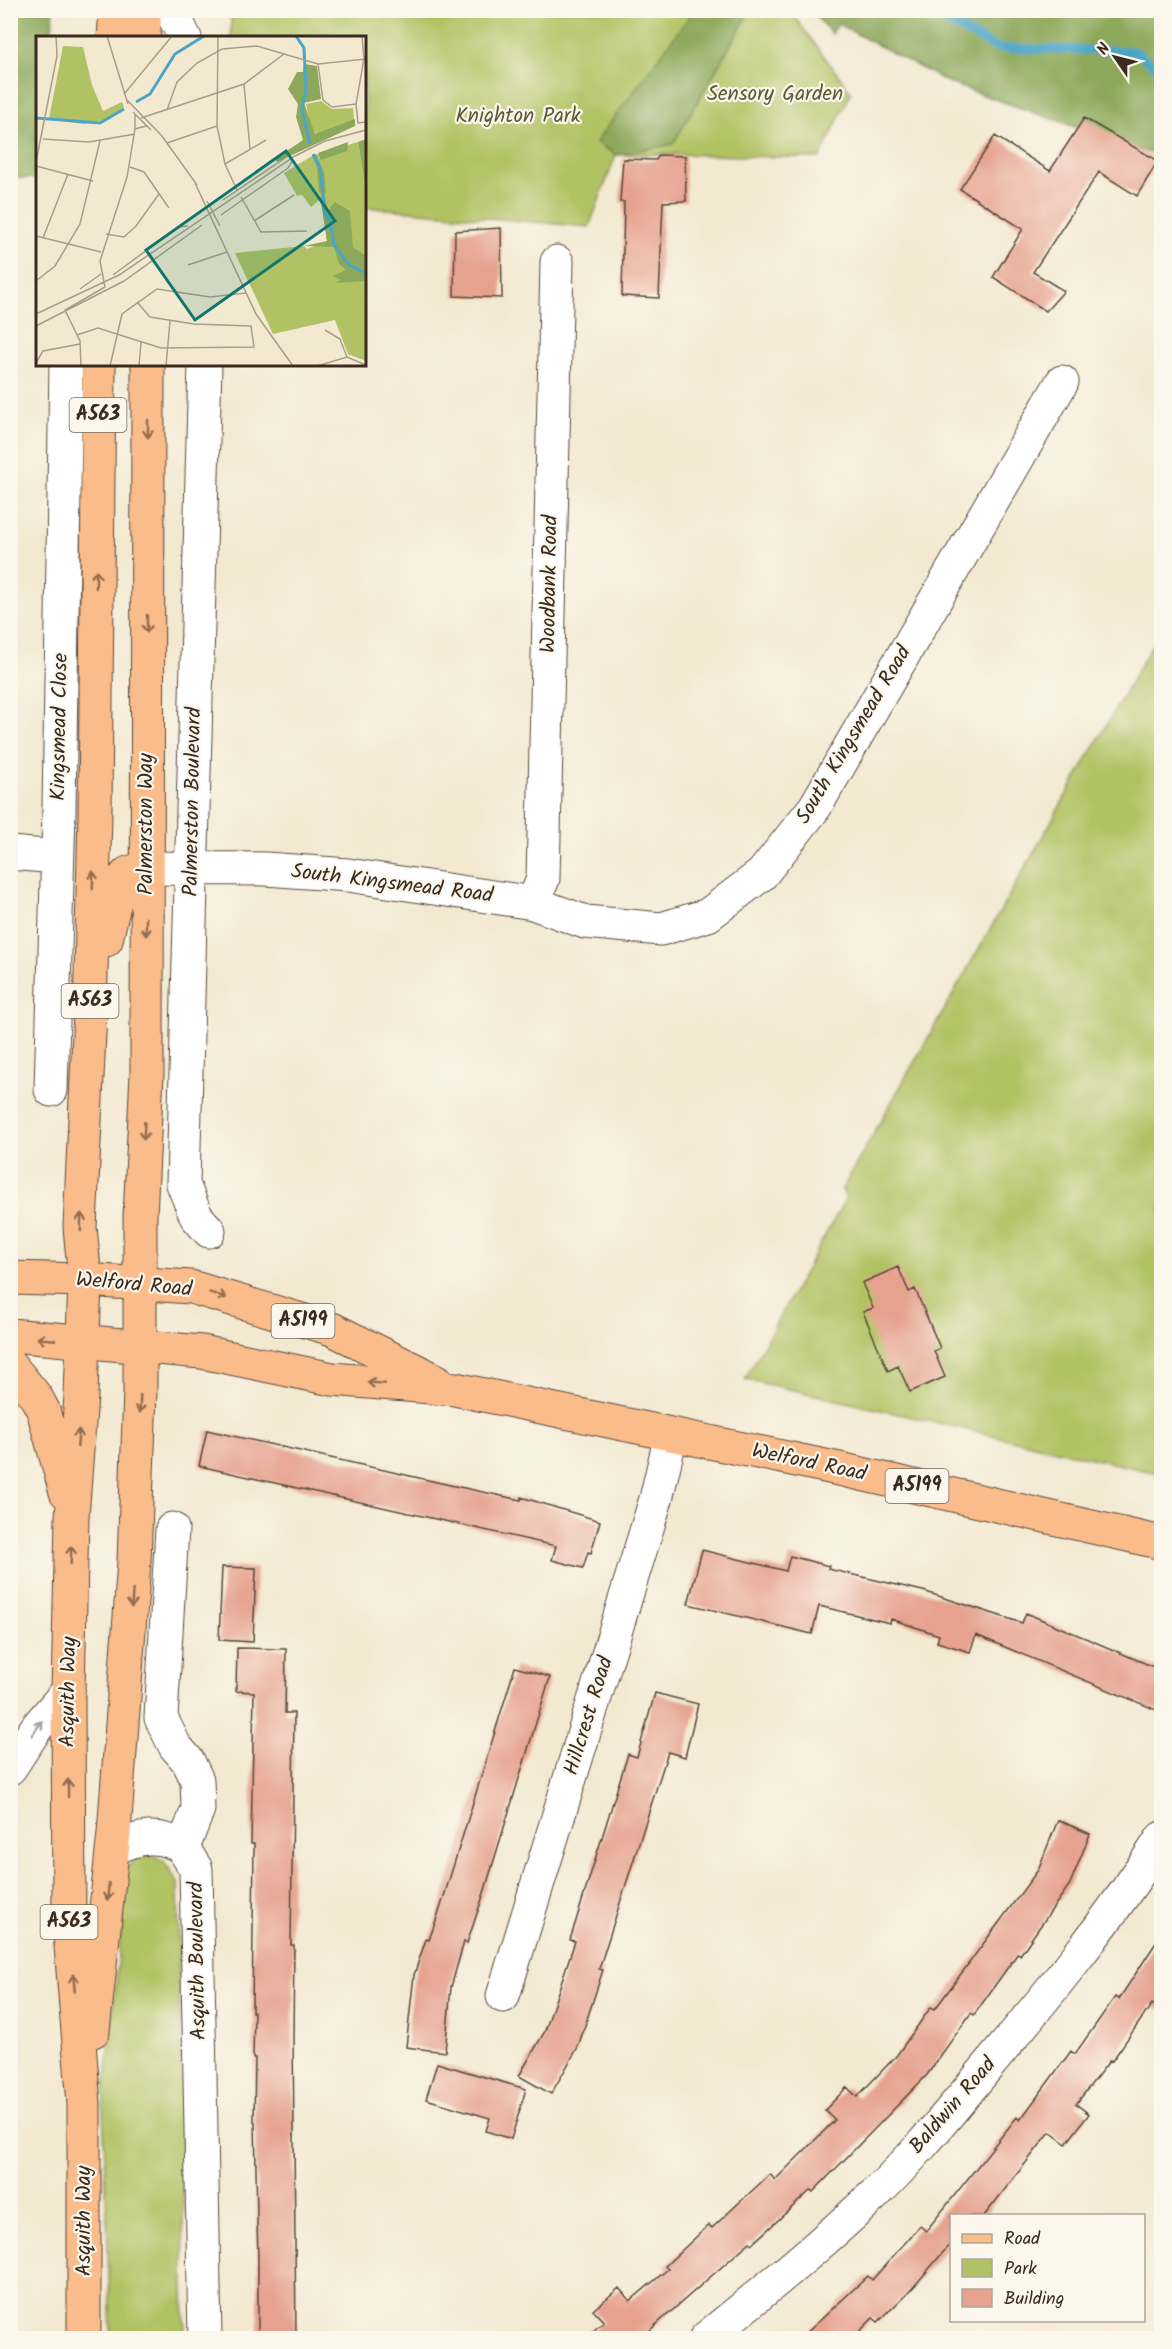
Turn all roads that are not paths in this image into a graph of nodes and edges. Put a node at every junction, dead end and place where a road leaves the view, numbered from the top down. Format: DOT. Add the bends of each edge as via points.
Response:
graph roads {
  1 [pos="116,10"];
  2 [pos="144,10"];
  3 [pos="171,10"];
  4 [pos="114,36"];
  5 [pos="144,36"];
  6 [pos="184,36"];
  7 [pos="557,262"];
  8 [pos="66,366"];
  9 [pos="99,366"];
  10 [pos="148,366"];
  11 [pos="205,366"];
  12 [pos="1062,382"];
  13 [pos="10,853"];
  14 [pos="56,857"];
  15 [pos="146,868"];
  16 [pos="191,868"];
  17 [pos="533,903"];
  18 [pos="90,1012"];
  19 [pos="51,1090"];
  20 [pos="209,1231"];
  21 [pos="10,1278"];
  22 [pos="85,1280"];
  23 [pos="140,1283"];
  24 [pos="10,1335"];
  25 [pos="81,1342"];
  26 [pos="140,1345"];
  27 [pos="10,1365"];
  28 [pos="455,1389"];
  29 [pos="671,1435"];
  30 [pos="72,1517"];
  31 [pos="172,1529"];
  32 [pos="1161,1543"];
  33 [pos="68,1691"];
  34 [pos="10,1768"];
  35 [pos="1161,1838"];
  36 [pos="183,1848"];
  37 [pos="112,1849"];
  38 [pos="502,1996"];
  39 [pos="84,2104"];
  40 [pos="84,2338"];
  41 [pos="205,2338"];
  42 [pos="706,2338"];
  1 -- 4 [label="main road"];
  2 -- 5 [label="main road"];
  3 -- 6 [label="street"];
  7 -- 17 [label="street, Woodbank Road" via="543,879"];
  8 -- 14 [label="street, Kingsmead Close"];
  18 -- 9 [label="main road, A563, one-way"];
  10 -- 15 [label="main road, Palmerston Way / A563, one-way"];
  11 -- 16 [label="street, Palmerston Boulevard"];
  12 -- 17 [label="street, South Kingsmead Road" via="814,807 762,874 708,915 662,929 585,922"];
  13 -- 14 [label="street"];
  14 -- 19 [label="street, Kingsmead Close"];
  15 -- 16 [label="street, South Kingsmead Road"];
  15 -- 18 [label="main road" via="129,873 118,883"];
  15 -- 23 [label="main road, Palmerston Way / A563, one-way" via="147,1073"];
  16 -- 17 [label="street, South Kingsmead Road" via="348,874"];
  16 -- 20 [label="street, Palmerston Boulevard" via="183,1184 196,1216"];
  22 -- 18 [label="main road, A563, one-way" via="80,1227"];
  21 -- 22 [label="main road, Welford Road / A5199"];
  22 -- 23 [label="main road, Welford Road / A5199"];
  22 -- 25 [label="main road, Asquith Way / A563"];
  23 -- 26 [label="main road, Asquith Way / A563"];
  23 -- 28 [label="main road, Welford Road / A5199, one-way" via="191,1287 332,1329"];
  25 -- 24 [label="main road, Welford Road / A5199, one-way"];
  25 -- 26 [label="main road, Welford Road / A5199"];
  30 -- 25 [label="main road, Asquith Way / A563, one-way"];
  28 -- 26 [label="main road, Welford Road / A5199, one-way" via="332,1379 202,1352"];
  26 -- 37 [label="main road, Asquith Way / A563, one-way" via="134,1562"];
  27 -- 30 [label="main road, A563" via="43,1410"];
  28 -- 29 [label="main road, Welford Road / A5199"];
  29 -- 32 [label="main road, Welford Road / A5199" via="844,1470"];
  29 -- 38 [label="street, Hillcrest Road" via="656,1499"];
  33 -- 30 [label="main road, Asquith Way / A563, one-way"];
  31 -- 36 [label="street" via="161,1718 197,1780 198,1809"];
  34 -- 33 [label="street, one-way" via="37,1727"];
  39 -- 33 [label="main road, Asquith Way / A563, one-way" via="69,1922"];
  35 -- 42 [label="street, Baldwin Road" via="1041,2003 921,2144 876,2193 810,2253"];
  36 -- 37 [label="street" via="172,1840 153,1836"];
  36 -- 41 [label="street, Asquith Boulevard" via="196,1869"];
  37 -- 39 [label="main road, Asquith Way / A563, one-way"];
  39 -- 40 [label="main road, Asquith Way / A563"];
}
